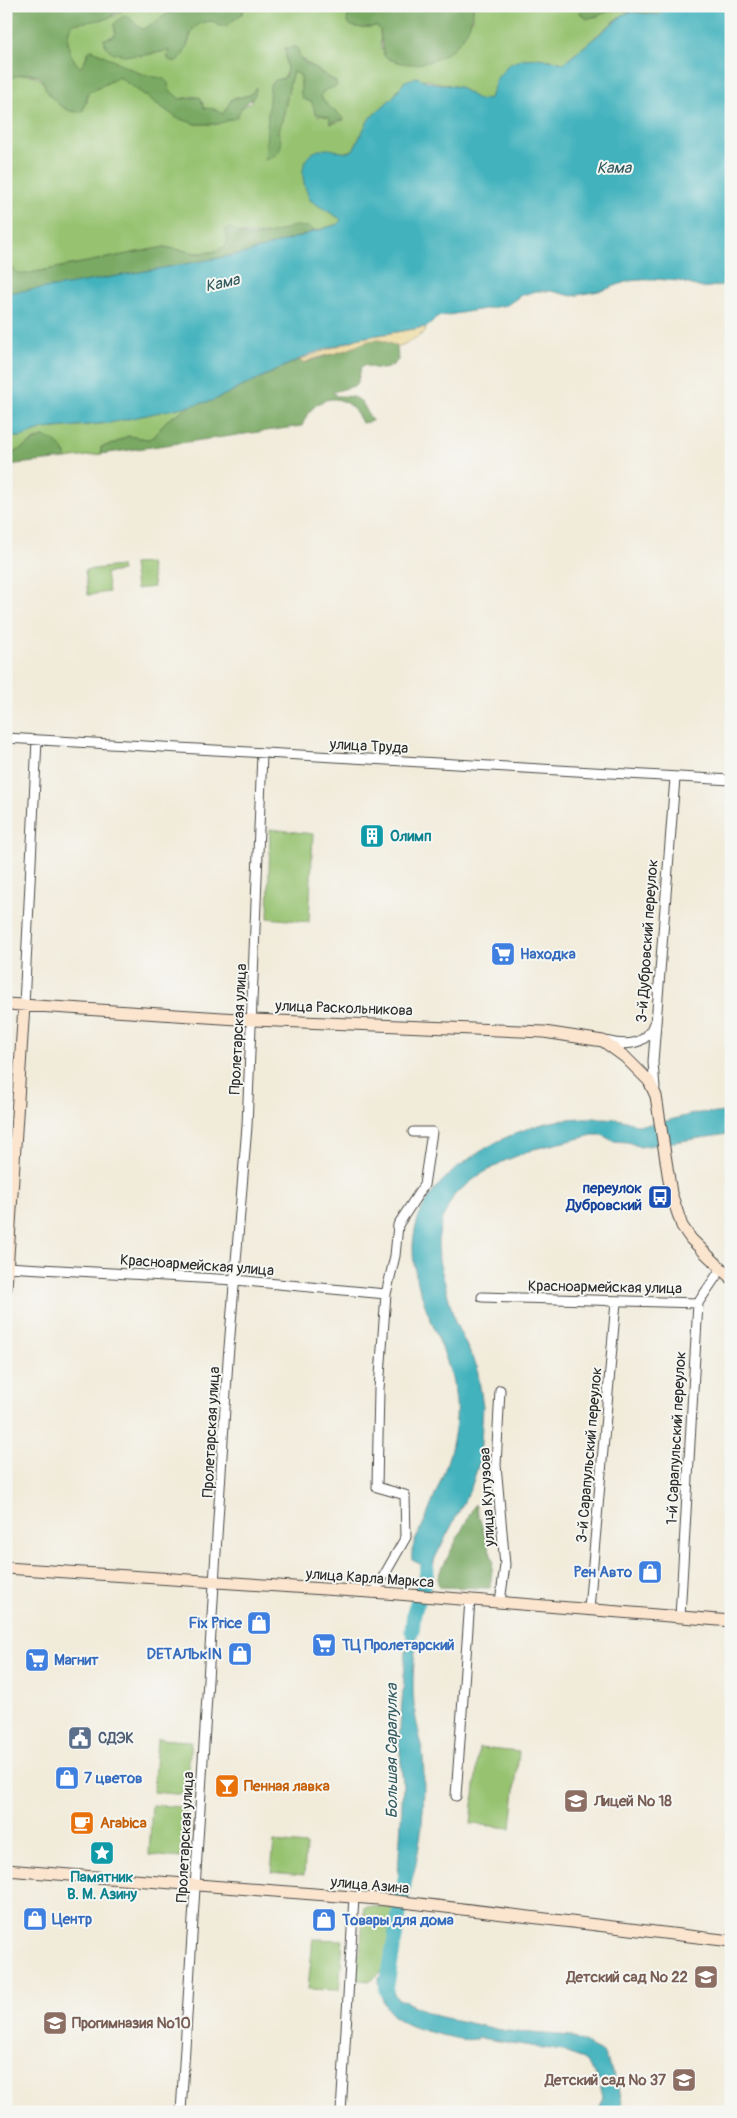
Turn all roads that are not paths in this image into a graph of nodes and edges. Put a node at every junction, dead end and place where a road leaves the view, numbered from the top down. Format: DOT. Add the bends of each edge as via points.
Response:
graph roads {
  1 [pos="6,738"];
  2 [pos="37,740"];
  3 [pos="262,754"];
  4 [pos="675,778"];
  5 [pos="731,780"];
  6 [pos="6,1004"];
  7 [pos="24,1005"];
  8 [pos="656,1018"];
  9 [pos="253,1020"];
  10 [pos="603,1041"];
  11 [pos="657,1101"];
  12 [pos="413,1132"];
  13 [pos="7,1267"];
  14 [pos="721,1268"];
  15 [pos="731,1278"];
  16 [pos="235,1280"];
  17 [pos="6,1288"];
  18 [pos="386,1294"];
  19 [pos="482,1297"];
  20 [pos="616,1302"];
  21 [pos="698,1303"];
  22 [pos="500,1390"];
  23 [pos="6,1568"];
  24 [pos="214,1582"];
  25 [pos="379,1593"];
  26 [pos="470,1600"];
  27 [pos="500,1602"];
  28 [pos="589,1610"];
  29 [pos="680,1617"];
  30 [pos="731,1621"];
  31 [pos="456,1796"];
  32 [pos="6,1870"];
  33 [pos="196,1885"];
  34 [pos="354,1897"];
  35 [pos="731,1941"];
  36 [pos="181,2112"];
  37 [pos="341,2112"];
  38 [pos="347,2112"];
  1 -- 2 [label="street, улица Труда"];
  2 -- 3 [label="street, улица Труда"];
  2 -- 7 [label="street"];
  3 -- 4 [label="street, улица Труда"];
  3 -- 9 [label="street, Пролетарская улица"];
  4 -- 5 [label="street, улица Труда"];
  4 -- 8 [label="street, 3-й Дубровский переулок"];
  6 -- 7 [label="main road, улица Раскольникова"];
  7 -- 9 [label="main road, улица Раскольникова"];
  7 -- 13 [label="main road"];
  8 -- 10 [label="street" via="652,1029 637,1043 623,1045"];
  8 -- 11 [label="street, 3-й Дубровский переулок" via="653,1062"];
  9 -- 10 [label="main road, улица Раскольникова" via="544,1032"];
  9 -- 16 [label="street, Пролетарская улица"];
  10 -- 11 [label="main road, улица Раскольникова" via="637,1067 649,1081"];
  11 -- 14 [label="main road" via="671,1193 682,1226"];
  12 -- 18 [label="street" via="432,1132 424,1185 398,1225"];
  13 -- 16 [label="street, Красноармейская улица"];
  13 -- 17 [label="main road"];
  14 -- 15 [label="main road"];
  14 -- 21 [label="street"];
  16 -- 18 [label="street, Красноармейская улица"];
  16 -- 24 [label="street, Пролетарская улица"];
  18 -- 25 [label="street" via="379,1389 377,1487 405,1494 406,1537"];
  19 -- 20 [label="street, Красноармейская улица"];
  20 -- 21 [label="street, Красноармейская улица"];
  20 -- 28 [label="street, 3-й Сарапульский переулок"];
  21 -- 29 [label="street, 1-й Сарапульский переулок"];
  22 -- 27 [label="street, улица Кутузова" via="496,1465 505,1565"];
  23 -- 24 [label="main road, улица Карла Маркса"];
  24 -- 25 [label="main road, улица Карла Маркса"];
  24 -- 33 [label="street, Пролетарская улица"];
  25 -- 26 [label="main road, улица Карла Маркса"];
  26 -- 27 [label="main road, улица Карла Маркса"];
  26 -- 31 [label="street"];
  27 -- 28 [label="main road, улица Карла Маркса"];
  28 -- 29 [label="main road, улица Карла Маркса"];
  29 -- 30 [label="main road, улица Карла Маркса"];
  32 -- 33 [label="main road, улица Азина"];
  33 -- 34 [label="main road, улица Азина"];
  33 -- 36 [label="street, Пролетарская улица"];
  34 -- 35 [label="main road, улица Азина"];
  34 -- 37 [label="street"];
  37 -- 38 [label="street"];
}
